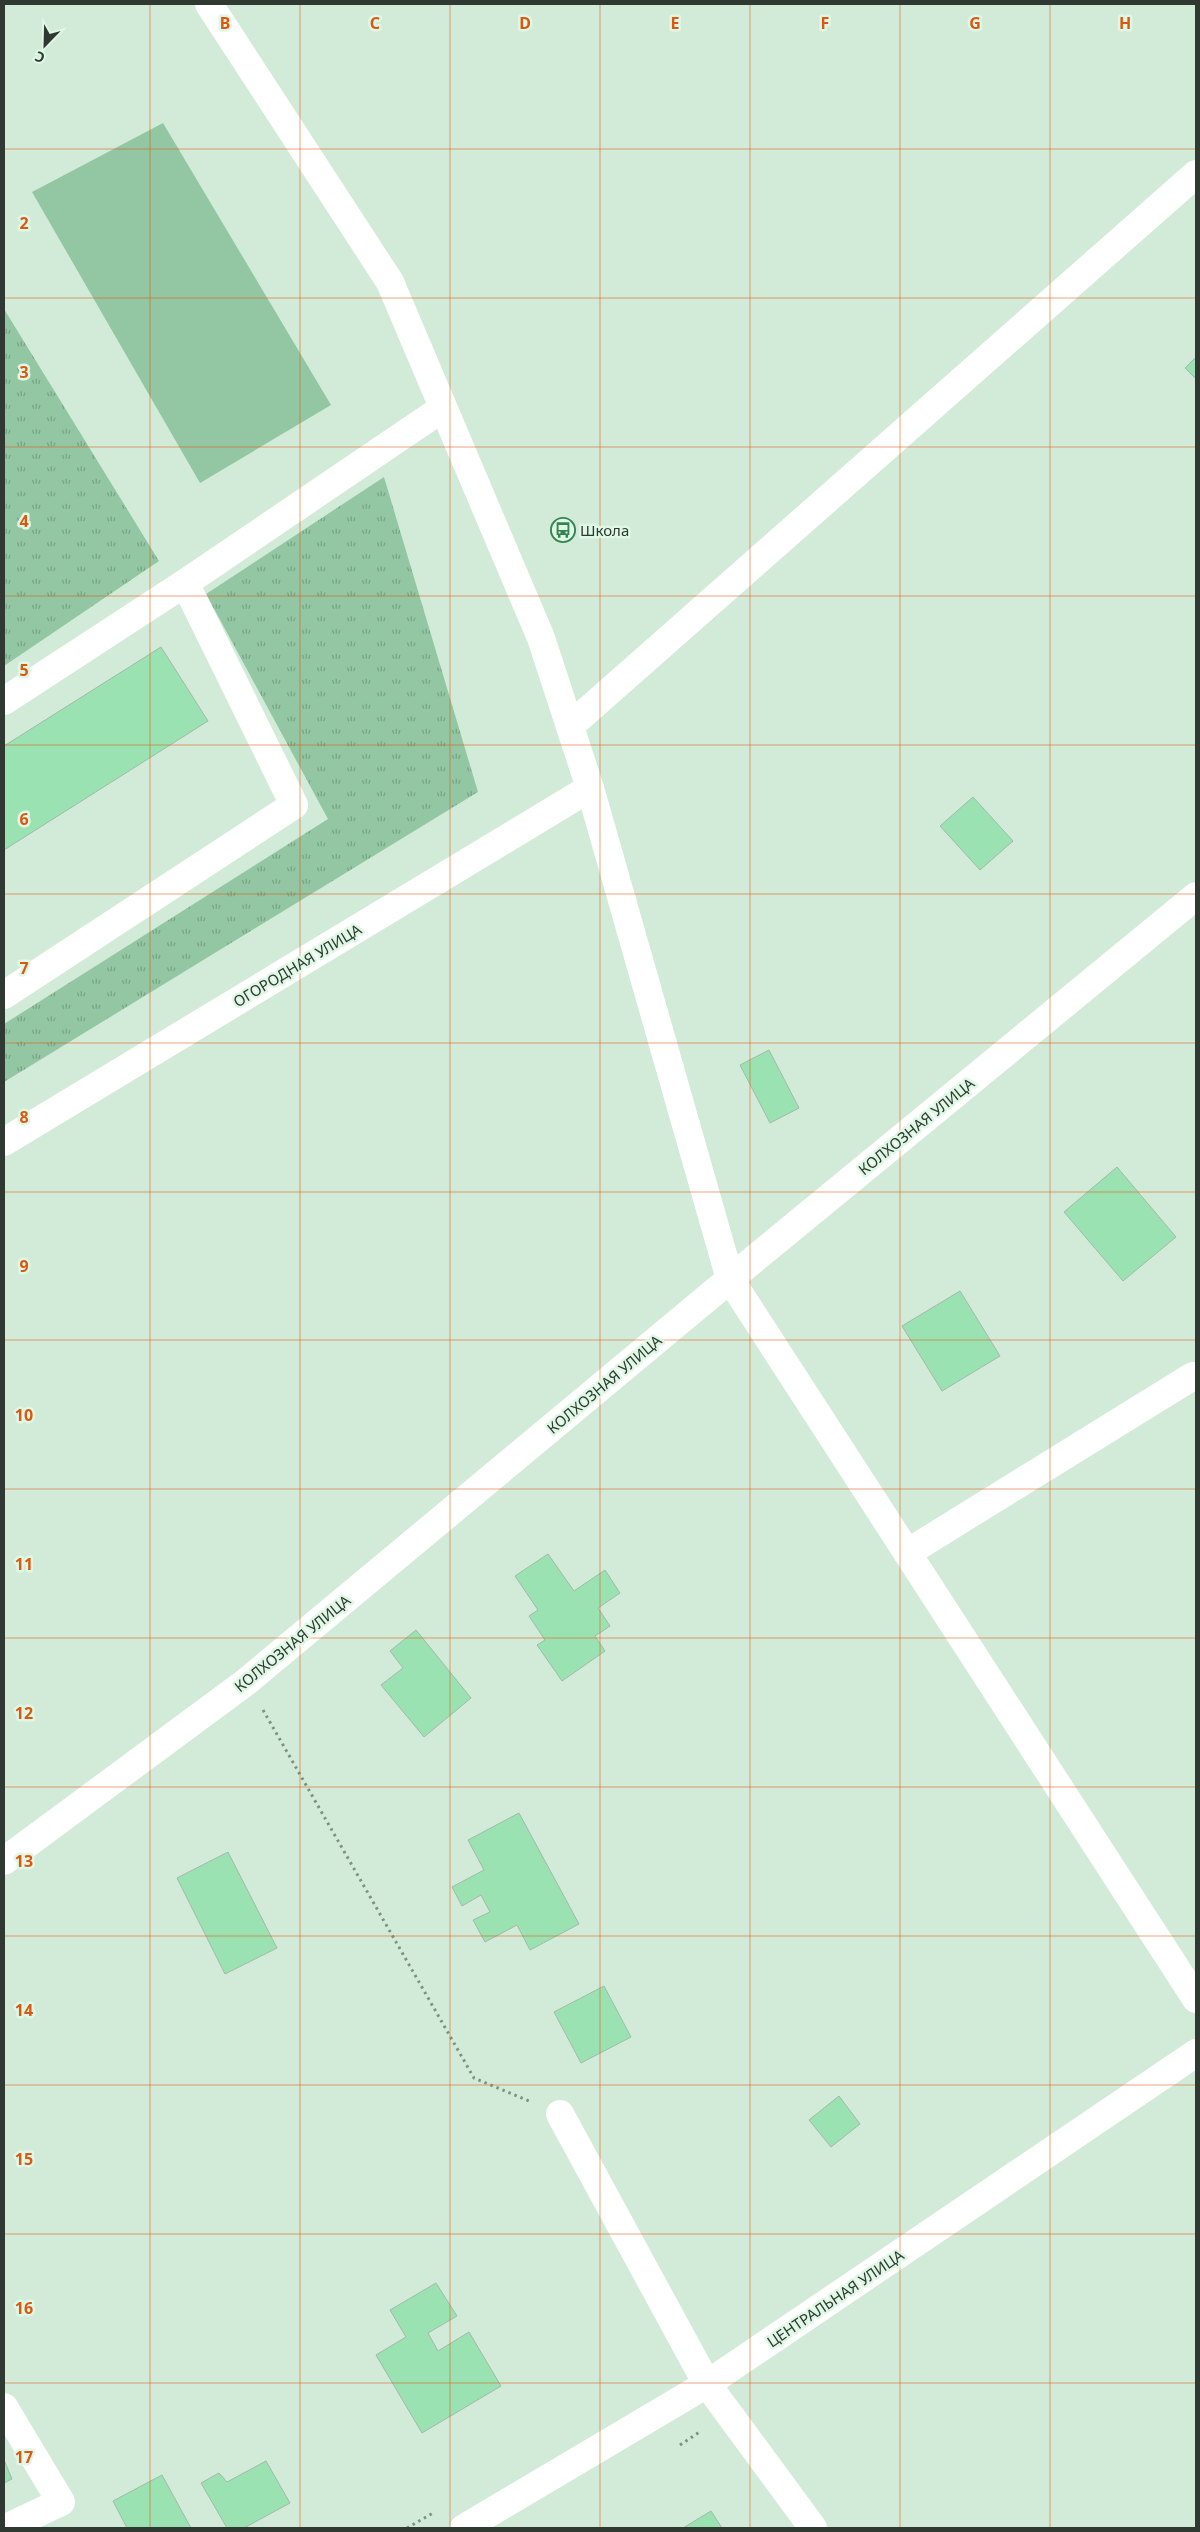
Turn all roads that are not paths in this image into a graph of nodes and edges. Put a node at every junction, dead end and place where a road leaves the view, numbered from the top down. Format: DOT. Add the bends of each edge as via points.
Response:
graph roads {
  1 [pos="209,4"];
  2 [pos="1196,174"];
  3 [pos="443,408"];
  4 [pos="185,583"];
  5 [pos="4,701"];
  6 [pos="570,726"];
  7 [pos="590,788"];
  8 [pos="1196,896"];
  9 [pos="4,995"];
  10 [pos="4,1142"];
  11 [pos="730,1279"];
  12 [pos="1193,1376"];
  13 [pos="907,1553"];
  14 [pos="4,1861"];
  15 [pos="1196,1999"];
  16 [pos="1196,2053"];
  17 [pos="560,2114"];
  18 [pos="708,2384"];
  19 [pos="4,2407"];
  20 [pos="6,2528"];
  21 [pos="464,2528"];
  22 [pos="813,2528"];
  1 -- 3 [label="street" via="390,282"];
  2 -- 6 [label="street"];
  3 -- 4 [label="street"];
  3 -- 6 [label="street" via="541,638"];
  4 -- 5 [label="street"];
  4 -- 9 [label="street" via="294,805"];
  6 -- 7 [label="street"];
  7 -- 10 [label="street, ОГОРОДНАЯ УЛИЦА"];
  7 -- 11 [label="street"];
  8 -- 11 [label="street, КОЛХОЗНАЯ УЛИЦА"];
  11 -- 13 [label="street"];
  11 -- 14 [label="street, КОЛХОЗНАЯ УЛИЦА" via="246,1682"];
  12 -- 13 [label="street"];
  13 -- 15 [label="street"];
  16 -- 18 [label="street, ЦЕНТРАЛЬНАЯ УЛИЦА"];
  17 -- 18 [label="street"];
  18 -- 21 [label="street, ЦЕНТРАЛЬНАЯ УЛИЦА"];
  18 -- 22 [label="street"];
  19 -- 20 [label="street" via="61,2502"];
}
